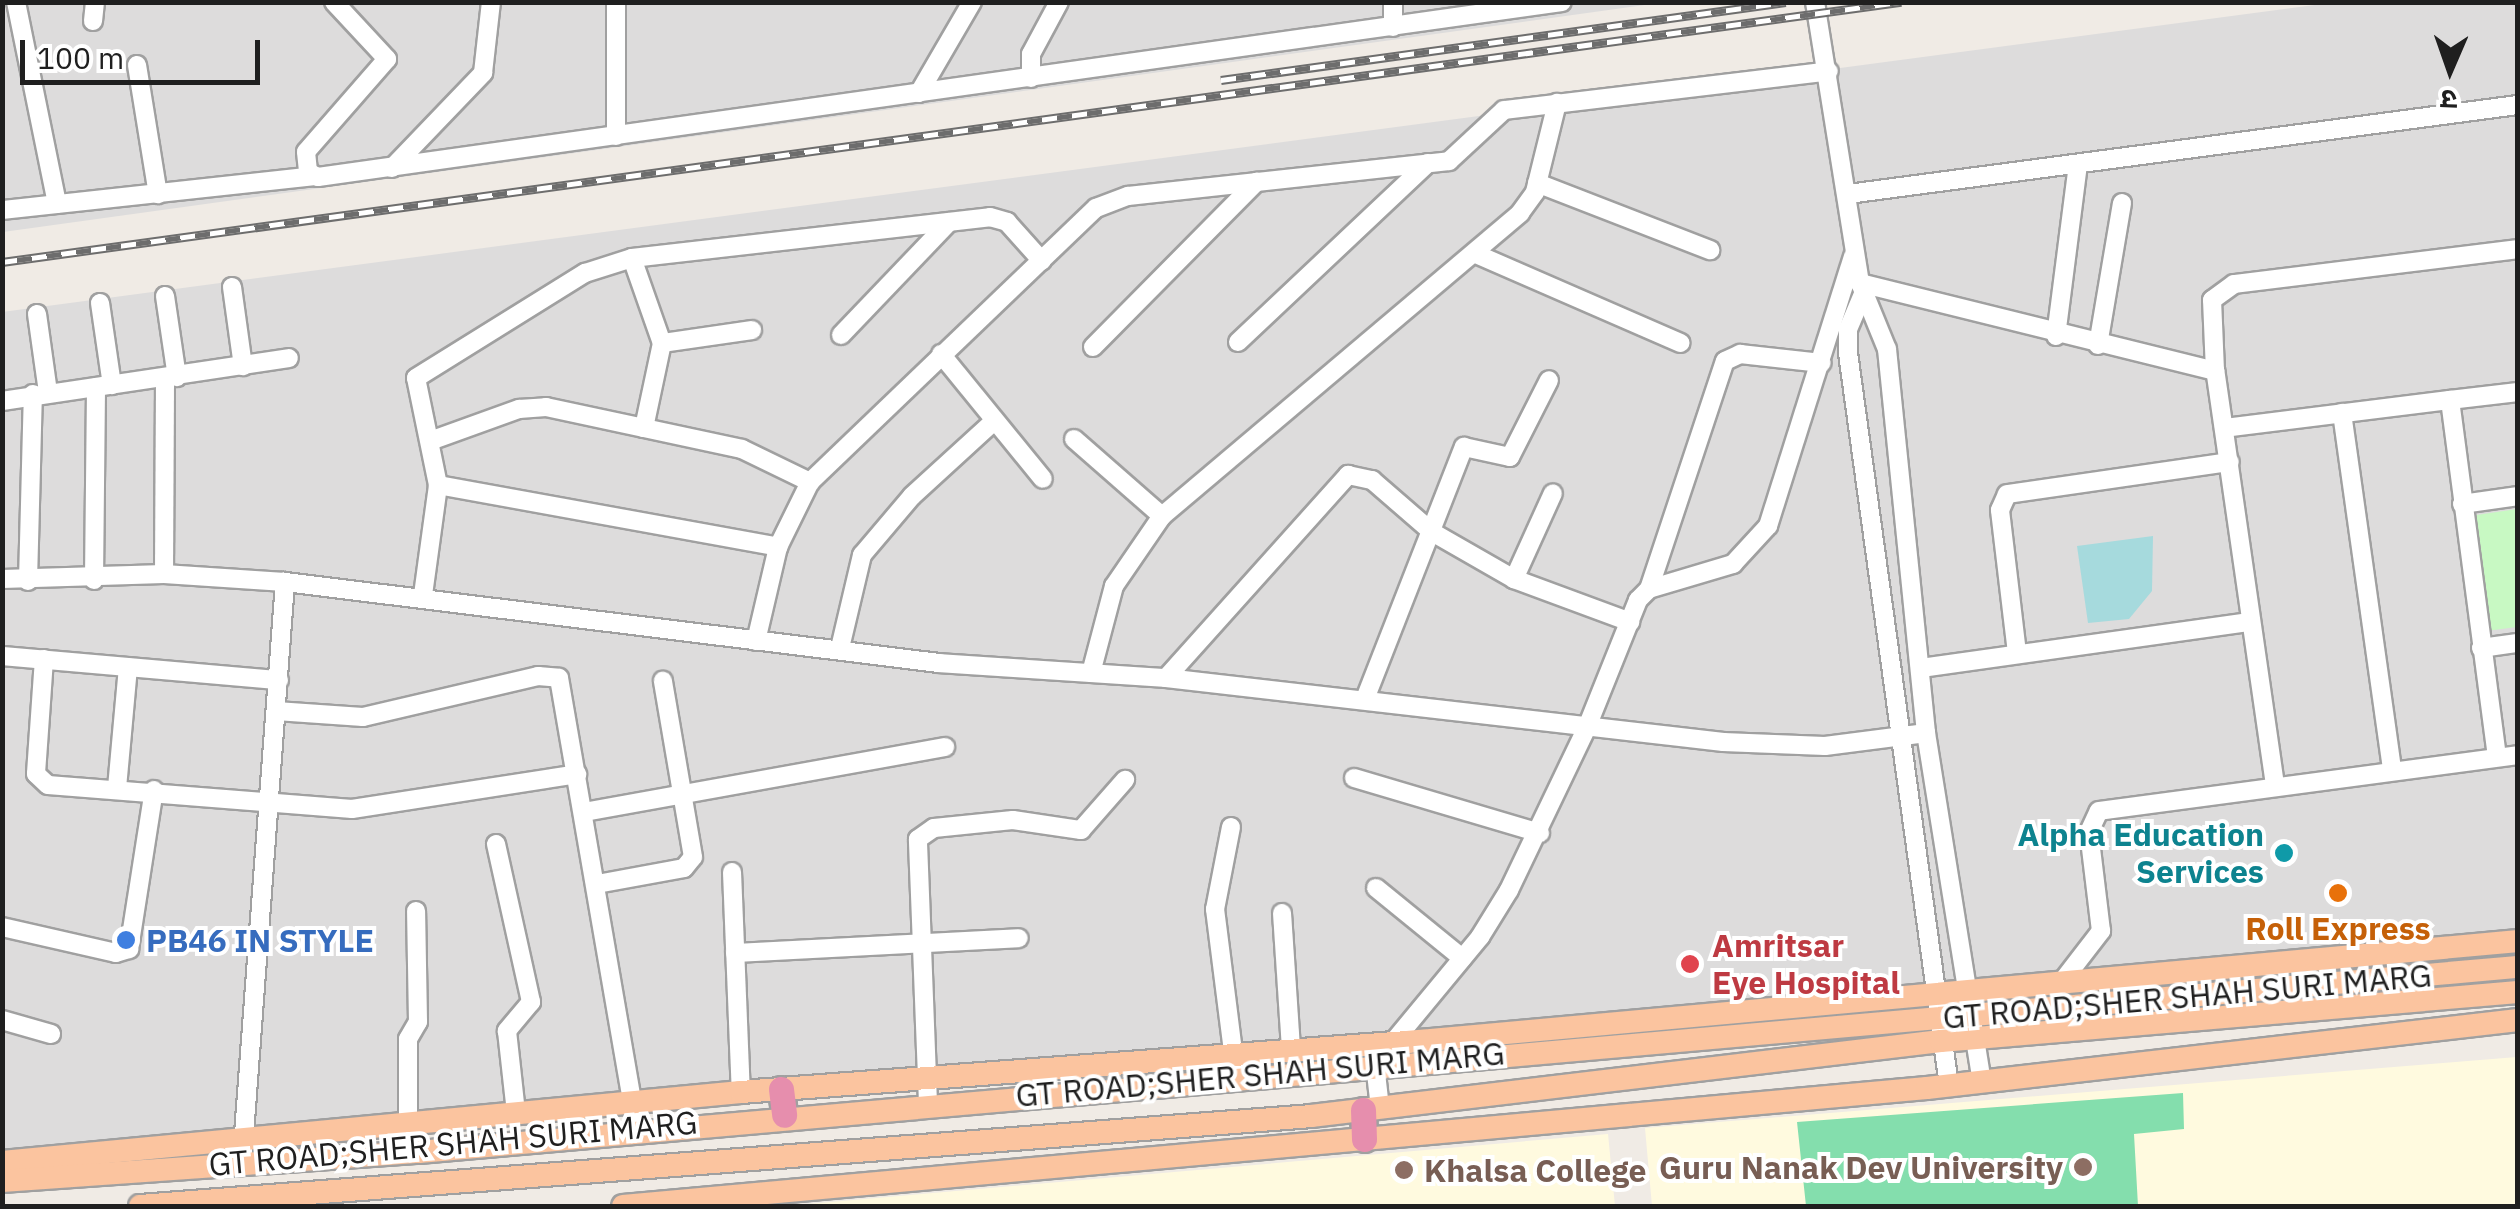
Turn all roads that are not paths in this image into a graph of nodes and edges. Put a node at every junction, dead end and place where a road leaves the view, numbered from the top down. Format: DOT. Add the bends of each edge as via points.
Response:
graph roads {
  1 [pos="16,2"];
  2 [pos="334,2"];
  3 [pos="491,2"];
  4 [pos="616,2"];
  5 [pos="972,2"];
  6 [pos="1059,2"];
  7 [pos="1393,2"];
  8 [pos="1562,2"];
  9 [pos="1815,2"];
  10 [pos="1393,27"];
  11 [pos="136,65"];
  12 [pos="1829,72"];
  13 [pos="1032,78"];
  14 [pos="919,94"];
  15 [pos="1557,103"];
  16 [pos="2518,105"];
  17 [pos="616,136"];
  18 [pos="1428,163"];
  19 [pos="2078,164"];
  20 [pos="392,168"];
  21 [pos="313,176"];
  22 [pos="1256,181"];
  23 [pos="1538,183"];
  24 [pos="158,194"];
  25 [pos="1848,194"];
  26 [pos="2122,203"];
  27 [pos="57,204"];
  28 [pos="2,210"];
  29 [pos="950,222"];
  30 [pos="1710,250"];
  31 [pos="2518,250"];
  32 [pos="1854,251"];
  33 [pos="1476,254"];
  34 [pos="632,258"];
  35 [pos="1042,260"];
  36 [pos="232,287"];
  37 [pos="1861,288"];
  38 [pos="166,296"];
  39 [pos="100,303"];
  40 [pos="37,314"];
  41 [pos="752,330"];
  42 [pos="841,335"];
  43 [pos="2056,336"];
  44 [pos="1238,342"];
  45 [pos="662,343"];
  46 [pos="1681,343"];
  47 [pos="2098,345"];
  48 [pos="1093,347"];
  49 [pos="941,354"];
  50 [pos="289,358"];
  51 [pos="1822,362"];
  52 [pos="243,366"];
  53 [pos="2215,371"];
  54 [pos="171,378"];
  55 [pos="1549,380"];
  56 [pos="104,386"];
  57 [pos="2518,392"];
  58 [pos="41,393"];
  59 [pos="2450,400"];
  60 [pos="2,401"];
  61 [pos="2342,414"];
  62 [pos="994,421"];
  63 [pos="644,428"];
  64 [pos="2224,428"];
  65 [pos="1074,440"];
  66 [pos="430,441"];
  67 [pos="2230,462"];
  68 [pos="1043,479"];
  69 [pos="810,482"];
  70 [pos="438,485"];
  71 [pos="1553,494"];
  72 [pos="2518,496"];
  73 [pos="2462,504"];
  74 [pos="1162,516"];
  75 [pos="1432,532"];
  76 [pos="778,547"];
  77 [pos="164,574"];
  78 [pos="2,579"];
  79 [pos="1514,579"];
  80 [pos="28,580"];
  81 [pos="94,580"];
  82 [pos="284,582"];
  83 [pos="1650,589"];
  84 [pos="424,596"];
  85 [pos="1630,622"];
  86 [pos="2250,622"];
  87 [pos="756,640"];
  88 [pos="2518,643"];
  89 [pos="840,648"];
  90 [pos="2481,648"];
  91 [pos="2017,653"];
  92 [pos="2,656"];
  93 [pos="44,660"];
  94 [pos="128,667"];
  95 [pos="1921,668"];
  96 [pos="1090,672"];
  97 [pos="1166,678"];
  98 [pos="278,680"];
  99 [pos="663,681"];
  100 [pos="1365,699"];
  101 [pos="276,711"];
  102 [pos="1588,727"];
  103 [pos="1926,732"];
  104 [pos="1901,738"];
  105 [pos="945,747"];
  106 [pos="2518,754"];
  107 [pos="2497,757"];
  108 [pos="2392,768"];
  109 [pos="577,774"];
  110 [pos="1354,778"];
  111 [pos="1125,780"];
  112 [pos="2275,786"];
  113 [pos="117,788"];
  114 [pos="154,790"];
  115 [pos="683,793"];
  116 [pos="269,800"];
  117 [pos="584,812"];
  118 [pos="1231,827"];
  119 [pos="1540,833"];
  120 [pos="496,844"];
  121 [pos="732,872"];
  122 [pos="596,884"];
  123 [pos="1376,888"];
  124 [pos="416,910"];
  125 [pos="1282,913"];
  126 [pos="2,927"];
  127 [pos="1019,938"];
  128 [pos="2518,941"];
  129 [pos="922,944"];
  130 [pos="735,953"];
  131 [pos="1462,958"];
  132 [pos="2518,967"];
  133 [pos="2064,979"];
  134 [pos="1962,986"];
  135 [pos="1934,990"];
  136 [pos="2518,992"];
  137 [pos="1969,1014"];
  138 [pos="1937,1018"];
  139 [pos="2,1020"];
  140 [pos="2518,1020"];
  141 [pos="51,1034"];
  142 [pos="1974,1038"];
  143 [pos="1941,1042"];
  144 [pos="1390,1043"];
  145 [pos="1291,1050"];
  146 [pos="1375,1064"];
  147 [pos="1234,1065"];
  148 [pos="926,1077"];
  149 [pos="1982,1082"];
  150 [pos="1949,1086"];
  151 [pos="781,1089"];
  152 [pos="741,1092"];
  153 [pos="632,1103"];
  154 [pos="928,1103"];
  155 [pos="1371,1109"];
  156 [pos="516,1113"];
  157 [pos="784,1115"];
  158 [pos="408,1123"];
  159 [pos="638,1128"];
  160 [pos="1364,1139"];
  161 [pos="243,1150"];
  162 [pos="2,1162"];
  163 [pos="2,1181"];
  164 [pos="140,1206"];
  165 [pos="624,1206"];
  1 -- 27 [label="street"];
  2 -- 21 [label="street" via="385,54 386,65 306,152"];
  3 -- 20 [label="street" via="483,74"];
  4 -- 17 [label="street"];
  5 -- 14 [label="street"];
  6 -- 13 [label="street" via="1031,54"];
  7 -- 10 [label="street"];
  8 -- 10 [label="street"];
  9 -- 12 [label="street"];
  10 -- 13 [label="street"];
  11 -- 24 [label="street"];
  12 -- 15 [label="street"];
  12 -- 25 [label="street"];
  13 -- 14 [label="street"];
  14 -- 17 [label="street"];
  15 -- 18 [label="street" via="1499,111 1461,155"];
  15 -- 23 [label="street"];
  16 -- 19 [label="street"];
  17 -- 20 [label="street"];
  18 -- 22 [label="street"];
  18 -- 44 [label="street"];
  19 -- 25 [label="street"];
  19 -- 43 [label="street"];
  20 -- 21 [label="street"];
  21 -- 24 [label="street"];
  22 -- 35 [label="street" via="1107,203"];
  22 -- 48 [label="street"];
  23 -- 30 [label="street"];
  23 -- 33 [label="street" via="1520,213"];
  24 -- 27 [label="street"];
  25 -- 32 [label="street"];
  26 -- 47 [label="street"];
  27 -- 28 [label="street"];
  29 -- 34 [label="street"];
  29 -- 35 [label="street" via="997,218"];
  29 -- 42 [label="street"];
  31 -- 53 [label="street" via="2234,284 2212,300"];
  32 -- 37 [label="street"];
  32 -- 51 [label="street"];
  33 -- 46 [label="street"];
  33 -- 74 [label="street"];
  34 -- 45 [label="street"];
  34 -- 66 [label="street" via="585,273 423,372 414,393"];
  35 -- 49 [label="street"];
  36 -- 52 [label="street"];
  37 -- 43 [label="street"];
  37 -- 95 [label="street" via="1887,348"];
  37 -- 104 [label="street" via="1848,352"];
  38 -- 54 [label="street"];
  39 -- 56 [label="street"];
  40 -- 58 [label="street"];
  41 -- 45 [label="street"];
  43 -- 47 [label="street"];
  45 -- 63 [label="street"];
  47 -- 53 [label="street"];
  49 -- 62 [label="street"];
  49 -- 69 [label="street"];
  50 -- 52 [label="street"];
  51 -- 83 [label="street" via="1776,510 1755,546 1716,571"];
  51 -- 83 [label="street" via="1740,354 1725,361"];
  52 -- 54 [label="street"];
  53 -- 64 [label="street"];
  54 -- 56 [label="street"];
  54 -- 77 [label="street"];
  55 -- 75 [label="street" via="1510,457 1464,447"];
  56 -- 58 [label="street"];
  56 -- 81 [label="street"];
  57 -- 59 [label="street"];
  58 -- 60 [label="street"];
  58 -- 80 [label="street"];
  59 -- 61 [label="street"];
  59 -- 73 [label="street"];
  61 -- 64 [label="street"];
  61 -- 108 [label="street"];
  62 -- 68 [label="street"];
  62 -- 89 [label="street" via="912,496 862,555"];
  63 -- 66 [label="street" via="531,406"];
  63 -- 69 [label="street" via="742,449"];
  64 -- 67 [label="street"];
  65 -- 74 [label="street"];
  66 -- 70 [label="street"];
  67 -- 86 [label="street"];
  67 -- 91 [label="street" via="2007,494 2000,510"];
  69 -- 76 [label="street"];
  70 -- 76 [label="street"];
  70 -- 84 [label="street"];
  71 -- 79 [label="street"];
  72 -- 73 [label="street"];
  73 -- 90 [label="street"];
  74 -- 96 [label="street" via="1114,586"];
  75 -- 79 [label="street"];
  75 -- 97 [label="street" via="1372,480 1348,475"];
  75 -- 100 [label="street"];
  76 -- 87 [label="street"];
  77 -- 81 [label="street"];
  77 -- 82 [label="street"];
  78 -- 80 [label="street"];
  79 -- 85 [label="street"];
  80 -- 81 [label="street"];
  82 -- 84 [label="street"];
  82 -- 98 [label="street"];
  83 -- 85 [label="street"];
  84 -- 87 [label="street"];
  85 -- 102 [label="street"];
  86 -- 91 [label="street"];
  86 -- 112 [label="street"];
  87 -- 89 [label="street"];
  88 -- 90 [label="street"];
  89 -- 96 [label="street" via="939,663"];
  90 -- 107 [label="street"];
  91 -- 95 [label="street"];
  92 -- 93 [label="street"];
  93 -- 94 [label="street"];
  93 -- 113 [label="street" via="38,780"];
  94 -- 98 [label="street"];
  94 -- 113 [label="street"];
  95 -- 103 [label="street"];
  96 -- 97 [label="street"];
  97 -- 100 [label="street"];
  98 -- 101 [label="street"];
  99 -- 115 [label="street"];
  100 -- 102 [label="street"];
  101 -- 109 [label="street" via="363,718 551,675 563,686"];
  101 -- 116 [label="street"];
  102 -- 104 [label="street" via="1757,743"];
  102 -- 119 [label="street"];
  103 -- 104 [label="street"];
  103 -- 134 [label="street"];
  104 -- 135 [label="street"];
  105 -- 115 [label="street"];
  106 -- 107 [label="street"];
  107 -- 108 [label="street"];
  108 -- 112 [label="street"];
  109 -- 116 [label="street" via="352,809"];
  109 -- 117 [label="street"];
  110 -- 119 [label="street"];
  111 -- 129 [label="street" via="1081,830 1013,820 921,834 915,849"];
  112 -- 133 [label="street" via="2099,811 2089,832 2101,931"];
  113 -- 114 [label="street"];
  114 -- 116 [label="street"];
  114 -- 126 [label="street" via="130,949 116,953"];
  115 -- 117 [label="street"];
  115 -- 122 [label="street" via="694,849 689,864"];
  116 -- 161 [label="street"];
  117 -- 122 [label="street"];
  118 -- 147 [label="street" via="1216,909"];
  119 -- 131 [label="street" via="1490,923"];
  120 -- 156 [label="street" via="532,1002 508,1031"];
  121 -- 130 [label="street"];
  122 -- 153 [label="street"];
  123 -- 131 [label="street"];
  124 -- 158 [label="street" via="418,1022 408,1039"];
  125 -- 145 [label="street"];
  127 -- 129 [label="street"];
  128 -- 133 [label="main road"];
  129 -- 130 [label="street"];
  129 -- 148 [label="street"];
  130 -- 152 [label="street"];
  131 -- 144 [label="street"];
  132 -- 137 [label="main road, GT ROAD;SHER SHAH SURI MARG"];
  133 -- 134 [label="main road"];
  134 -- 135 [label="main road"];
  134 -- 137 [label="street"];
  135 -- 138 [label="street"];
  135 -- 144 [label="main road"];
  136 -- 142 [label="main road, GT ROAD;SHER SHAH SURI MARG"];
  137 -- 138 [label="main road, GT ROAD;SHER SHAH SURI MARG"];
  137 -- 142 [label="street"];
  138 -- 143 [label="street"];
  138 -- 146 [label="main road, GT ROAD;SHER SHAH SURI MARG"];
  139 -- 141 [label="street"];
  140 -- 149 [label="main road"];
  142 -- 143 [label="main road, GT ROAD;SHER SHAH SURI MARG"];
  142 -- 149 [label="street"];
  143 -- 150 [label="street"];
  143 -- 155 [label="main road, GT ROAD;SHER SHAH SURI MARG"];
  144 -- 145 [label="main road"];
  144 -- 146 [label="street"];
  145 -- 147 [label="main road"];
  146 -- 147 [label="main road, GT ROAD;SHER SHAH SURI MARG"];
  146 -- 155 [label="street"];
  147 -- 148 [label="main road"];
  147 -- 154 [label="main road, GT ROAD;SHER SHAH SURI MARG"];
  148 -- 151 [label="main road"];
  148 -- 154 [label="street"];
  149 -- 150 [label="main road"];
  150 -- 160 [label="main road"];
  151 -- 152 [label="main road"];
  151 -- 157 [label="highway"];
  152 -- 153 [label="main road"];
  153 -- 156 [label="main road"];
  153 -- 159 [label="street"];
  154 -- 157 [label="main road, GT ROAD;SHER SHAH SURI MARG"];
  155 -- 160 [label="highway"];
  155 -- 164 [label="main road, GT ROAD;SHER SHAH SURI MARG"];
  156 -- 158 [label="main road"];
  157 -- 159 [label="main road, GT ROAD;SHER SHAH SURI MARG"];
  158 -- 161 [label="main road"];
  159 -- 161 [label="main road, GT ROAD;SHER SHAH SURI MARG" via="418,1152"];
  160 -- 165 [label="main road"];
  161 -- 162 [label="main road"];
  161 -- 163 [label="main road, GT ROAD;SHER SHAH SURI MARG"];
}
